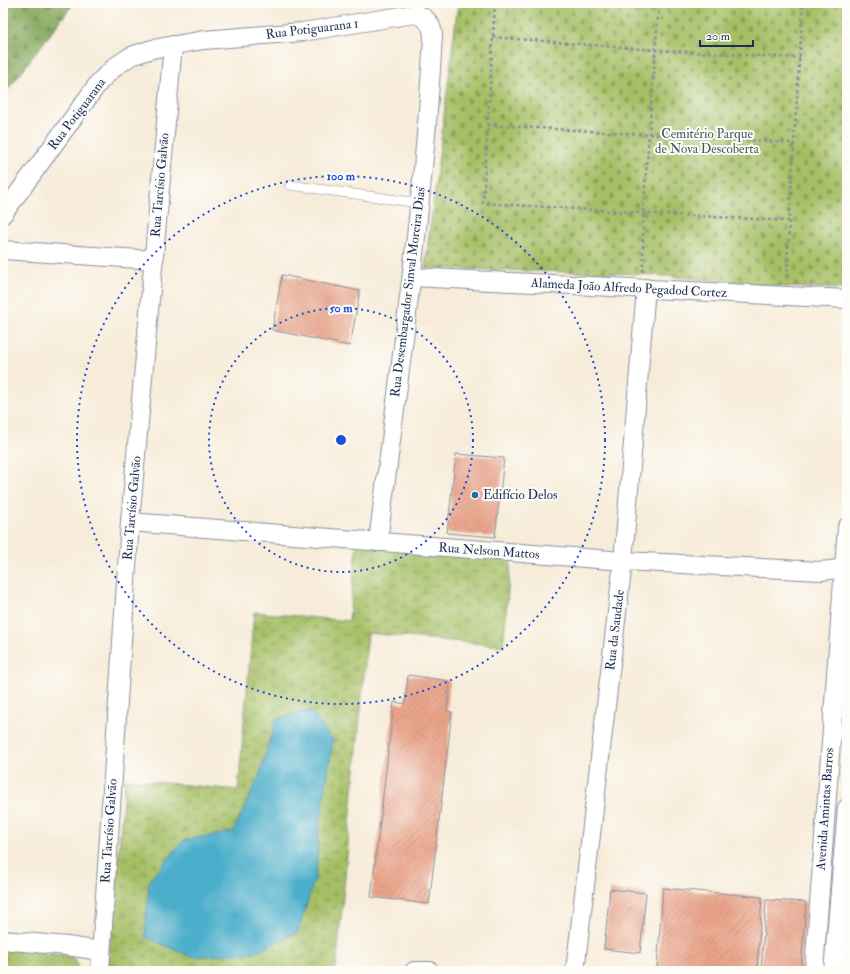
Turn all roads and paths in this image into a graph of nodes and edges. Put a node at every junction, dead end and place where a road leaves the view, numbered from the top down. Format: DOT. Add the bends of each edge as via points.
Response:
graph roads {
  1 [pos="495,3"];
  2 [pos="659,3"];
  3 [pos="803,3"];
  4 [pos="493,37"];
  5 [pos="433,42"];
  6 [pos="173,45"];
  7 [pos="655,50"];
  8 [pos="800,58"];
  9 [pos="488,124"];
  10 [pos="649,134"];
  11 [pos="794,143"];
  12 [pos="290,185"];
  13 [pos="419,203"];
  14 [pos="643,213"];
  15 [pos="3,214"];
  16 [pos="789,221"];
  17 [pos="3,250"];
  18 [pos="154,260"];
  19 [pos="412,277"];
  20 [pos="646,288"];
  21 [pos="786,296"];
  22 [pos="847,299"];
  23 [pos="130,522"];
  24 [pos="847,527"];
  25 [pos="378,542"];
  26 [pos="623,561"];
  27 [pos="845,568"];
  28 [pos="847,808"];
  29 [pos="3,940"];
  30 [pos="101,951"];
  31 [pos="100,971"];
  32 [pos="414,971"];
  33 [pos="430,971"];
  34 [pos="575,971"];
  35 [pos="814,971"];
  36 [pos="833,971"];
  1 -- 4 [label="path"];
  2 -- 7 [label="path"];
  3 -- 8 [label="path"];
  4 -- 7 [label="path"];
  4 -- 9 [label="path"];
  5 -- 6 [label="street, Rua Potiguarana 1" via="432,29 427,20 414,14 302,32"];
  5 -- 13 [label="street, Rua Desembargador Sinval Moreira Dias"];
  6 -- 15 [label="street, Rua Potiguarana" via="131,56 100,81"];
  6 -- 18 [label="street, Rua Tarcísio Galvão"];
  7 -- 8 [label="path"];
  7 -- 10 [label="path"];
  8 -- 11 [label="path"];
  9 -- 10 [label="path"];
  9 -- 14 [label="path" via="483,203"];
  10 -- 11 [label="path"];
  10 -- 14 [label="path"];
  11 -- 16 [label="path"];
  12 -- 13 [label="lane"];
  13 -- 19 [label="street, Rua Desembargador Sinval Moreira Dias"];
  14 -- 16 [label="path"];
  14 -- 20 [label="path" via="643,274"];
  16 -- 21 [label="path"];
  17 -- 18 [label="street"];
  18 -- 23 [label="street, Rua Tarcísio Galvão"];
  19 -- 20 [label="street, Alameda João Alfredo Pegadod Cortez"];
  19 -- 25 [label="street, Rua Desembargador Sinval Moreira Dias"];
  20 -- 21 [label="street, Alameda João Alfredo Pegadod Cortez"];
  20 -- 26 [label="street, Rua da Saudade"];
  21 -- 22 [label="street, Alameda João Alfredo Pegadod Cortez"];
  23 -- 25 [label="street, Rua Nelson Mattos"];
  23 -- 30 [label="street, Rua Tarcísio Galvão"];
  24 -- 27 [label="street, Avenida Amintas Barros"];
  25 -- 26 [label="street, Rua Nelson Mattos"];
  26 -- 27 [label="street, Rua Nelson Mattos" via="821,571"];
  26 -- 34 [label="street, Rua da Saudade"];
  27 -- 35 [label="street, Avenida Amintas Barros"];
  28 -- 36 [label="street, Avenida Amintas Barros"];
  29 -- 30 [label="street"];
  30 -- 31 [label="street, Rua Tarcísio Galvão"];
  32 -- 33 [label="street"];
}
